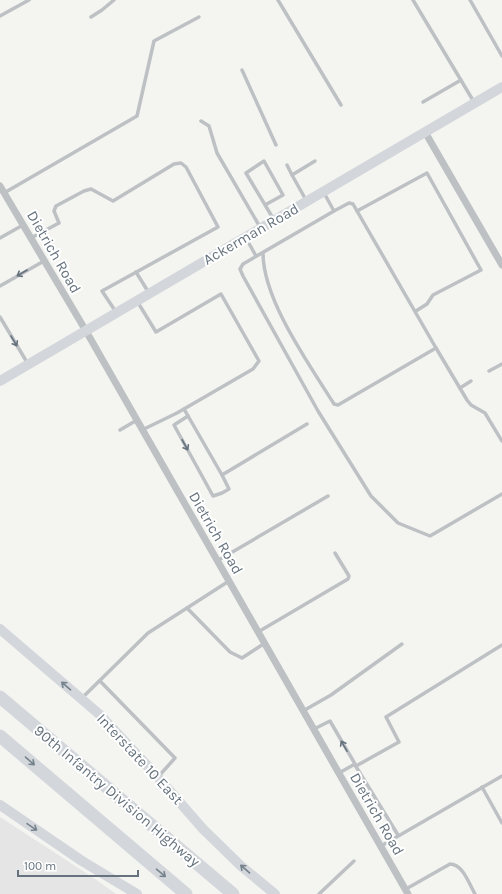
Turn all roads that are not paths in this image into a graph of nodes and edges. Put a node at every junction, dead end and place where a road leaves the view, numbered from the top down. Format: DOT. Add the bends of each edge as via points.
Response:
graph roads {
  1 [pos="29,0"];
  2 [pos="114,0"];
  3 [pos="278,0"];
  4 [pos="413,0"];
  5 [pos="470,0"];
  6 [pos="0,16"];
  7 [pos="91,17"];
  8 [pos="199,17"];
  9 [pos="500,48"];
  10 [pos="502,56"];
  11 [pos="242,70"];
  12 [pos="461,80"];
  13 [pos="502,87"];
  14 [pos="423,102"];
  15 [pos="475,103"];
  16 [pos="341,105"];
  17 [pos="201,121"];
  18 [pos="425,132"];
  19 [pos="276,145"];
  20 [pos="315,161"];
  21 [pos="287,165"];
  22 [pos="292,175"];
  23 [pos="0,186"];
  24 [pos="324,192"];
  25 [pos="4,193"];
  26 [pos="307,201"];
  27 [pos="265,205"];
  28 [pos="334,211"];
  29 [pos="357,211"];
  30 [pos="274,220"];
  31 [pos="23,224"];
  32 [pos="260,228"];
  33 [pos="245,237"];
  34 [pos="0,238"];
  35 [pos="31,238"];
  36 [pos="263,253"];
  37 [pos="256,256"];
  38 [pos="44,261"];
  39 [pos="502,265"];
  40 [pos="136,272"];
  41 [pos="0,286"];
  42 [pos="149,294"];
  43 [pos="137,301"];
  44 [pos="416,311"];
  45 [pos="116,313"];
  46 [pos="0,317"];
  47 [pos="86,331"];
  48 [pos="436,348"];
  49 [pos="502,364"];
  50 [pos="29,365"];
  51 [pos="489,371"];
  52 [pos="0,381"];
  53 [pos="471,381"];
  54 [pos="460,388"];
  55 [pos="184,409"];
  56 [pos="188,416"];
  57 [pos="136,420"];
  58 [pos="307,424"];
  59 [pos="120,430"];
  60 [pos="142,430"];
  61 [pos="501,439"];
  62 [pos="222,475"];
  63 [pos="502,494"];
  64 [pos="328,496"];
  65 [pos="335,553"];
  66 [pos="217,561"];
  67 [pos="229,581"];
  68 [pos="187,608"];
  69 [pos="0,629"];
  70 [pos="258,632"];
  71 [pos="264,643"];
  72 [pos="402,644"];
  73 [pos="502,645"];
  74 [pos="100,681"];
  75 [pos="0,691"];
  76 [pos="0,697"];
  77 [pos="82,699"];
  78 [pos="303,711"];
  79 [pos="314,729"];
  80 [pos="43,734"];
  81 [pos="0,736"];
  82 [pos="355,765"];
  83 [pos="339,773"];
  84 [pos="502,776"];
  85 [pos="158,777"];
  86 [pos="482,788"];
  87 [pos="124,802"];
  88 [pos="0,805"];
  89 [pos="502,823"];
  90 [pos="398,836"];
  91 [pos="381,846"];
  92 [pos="354,861"];
  93 [pos="407,892"];
  94 [pos="137,894"];
  95 [pos="186,894"];
  96 [pos="233,894"];
  97 [pos="243,894"];
  98 [pos="274,894"];
  99 [pos="319,894"];
  100 [pos="475,894"];
  1 -- 6 [label="lane"];
  2 -- 7 [label="lane"];
  3 -- 16 [label="lane"];
  4 -- 12 [label="lane"];
  5 -- 9 [label="lane"];
  8 -- 25 [label="lane" via="154,41 137,116"];
  9 -- 10 [label="lane"];
  11 -- 19 [label="lane"];
  12 -- 14 [label="lane"];
  12 -- 15 [label="lane"];
  13 -- 15 [label="street, Ackerman Road"];
  15 -- 18 [label="street, Ackerman Road"];
  17 -- 32 [label="lane" via="209,126 217,153"];
  18 -- 24 [label="street, Ackerman Road"];
  18 -- 39 [label="street"];
  20 -- 22 [label="lane"];
  21 -- 22 [label="lane"];
  22 -- 26 [label="lane"];
  23 -- 25 [label="street, Dietrich Road"];
  24 -- 26 [label="street, Ackerman Road"];
  24 -- 28 [label="lane"];
  25 -- 31 [label="street, Dietrich Road"];
  26 -- 30 [label="street, Ackerman Road"];
  27 -- 27 [label="lane" via="246,173 264,162 283,195"];
  27 -- 30 [label="lane"];
  28 -- 29 [label="lane" via="351,203"];
  28 -- 36 [label="lane"];
  29 -- 44 [label="lane"];
  29 -- 44 [label="lane" via="427,173 481,270 433,295 427,304"];
  30 -- 32 [label="street, Ackerman Road"];
  31 -- 34 [label="lane"];
  31 -- 35 [label="street, Dietrich Road"];
  32 -- 33 [label="street, Ackerman Road"];
  33 -- 37 [label="lane"];
  33 -- 42 [label="street, Ackerman Road"];
  35 -- 38 [label="street, Dietrich Road"];
  35 -- 40 [label="lane" via="59,223 54,211 56,206 84,191 91,189 113,201 174,164 182,163 218,227"];
  36 -- 37 [label="lane"];
  36 -- 48 [label="lane" via="265,278 270,291 303,353 336,406"];
  37 -- 63 [label="lane" via="243,264 240,269 243,276 318,411 367,489 398,523 430,536"];
  38 -- 41 [label="lane, one-way"];
  38 -- 47 [label="street, Dietrich Road"];
  40 -- 42 [label="lane"];
  40 -- 45 [label="lane" via="102,291"];
  42 -- 43 [label="street, Ackerman Road"];
  43 -- 45 [label="street, Ackerman Road"];
  43 -- 55 [label="lane" via="156,332 221,294 259,361 252,369"];
  44 -- 48 [label="lane"];
  45 -- 47 [label="street, Ackerman Road"];
  46 -- 50 [label="lane, one-way"];
  47 -- 50 [label="street, Ackerman Road"];
  47 -- 57 [label="street, Dietrich Road"];
  48 -- 54 [label="lane"];
  49 -- 51 [label="lane"];
  50 -- 52 [label="street, Ackerman Road"];
  53 -- 54 [label="lane"];
  54 -- 61 [label="lane" via="471,404 485,413"];
  55 -- 56 [label="lane"];
  55 -- 60 [label="lane"];
  56 -- 62 [label="lane"];
  56 -- 62 [label="lane, one-way" via="174,425 214,496 229,489"];
  57 -- 59 [label="lane"];
  57 -- 60 [label="street, Dietrich Road"];
  58 -- 62 [label="lane"];
  60 -- 66 [label="street, Dietrich Road"];
  64 -- 66 [label="lane"];
  65 -- 70 [label="lane" via="349,576 348,579"];
  66 -- 67 [label="street, Dietrich Road"];
  67 -- 68 [label="lane"];
  67 -- 70 [label="street, Dietrich Road"];
  68 -- 71 [label="lane" via="230,652 242,658"];
  68 -- 74 [label="lane" via="148,633"];
  77 -- 69 [label="street, Interstate 10 East, one-way"];
  70 -- 71 [label="street, Dietrich Road"];
  71 -- 78 [label="street, Dietrich Road"];
  72 -- 78 [label="lane" via="331,695"];
  73 -- 82 [label="lane" via="386,717 399,742"];
  74 -- 77 [label="lane"];
  74 -- 85 [label="lane" via="175,758"];
  75 -- 80 [label="highway"];
  76 -- 80 [label="highway, 90th Infantry Division Highway"];
  77 -- 85 [label="street, Interstate 10 East"];
  78 -- 79 [label="street, Dietrich Road"];
  82 -- 79 [label="lane, one-way" via="330,721"];
  79 -- 83 [label="street, Dietrich Road"];
  80 -- 87 [label="highway, 90th Infantry Division Highway"];
  81 -- 95 [label="highway, 90th Infantry Division Highway, one-way"];
  82 -- 83 [label="lane"];
  82 -- 90 [label="lane"];
  83 -- 91 [label="street, Dietrich Road"];
  84 -- 86 [label="lane"];
  98 -- 85 [label="street, Interstate 10 East, one-way" via="203,829"];
  86 -- 89 [label="lane"];
  86 -- 90 [label="lane"];
  87 -- 96 [label="highway, 90th Infantry Division Highway"];
  87 -- 97 [label="highway"];
  88 -- 94 [label="street, one-way" via="82,861"];
  90 -- 91 [label="lane"];
  91 -- 93 [label="street, Dietrich Road"];
  92 -- 99 [label="lane"];
  93 -- 100 [label="lane" via="450,864 455,864 460,867"];
}
